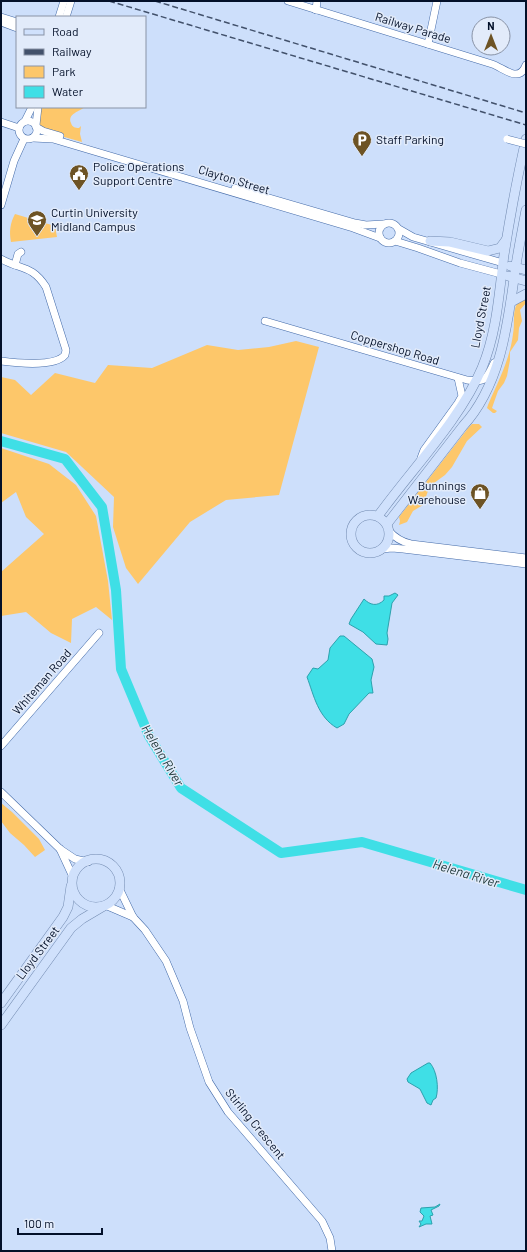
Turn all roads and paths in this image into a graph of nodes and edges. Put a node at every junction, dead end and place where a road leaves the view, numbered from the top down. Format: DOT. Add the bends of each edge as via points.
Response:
graph roads {
  1 [pos="64,1"];
  2 [pos="71,1"];
  3 [pos="288,1"];
  4 [pos="317,1"];
  5 [pos="437,1"];
  6 [pos="316,10"];
  7 [pos="59,16"];
  8 [pos="66,16"];
  9 [pos="1,17"];
  10 [pos="1,22"];
  11 [pos="16,22"];
  12 [pos="16,28"];
  13 [pos="428,44"];
  14 [pos="526,65"];
  15 [pos="32,108"];
  16 [pos="38,108"];
  17 [pos="25,121"];
  18 [pos="1,122"];
  19 [pos="36,126"];
  20 [pos="19,128"];
  21 [pos="33,138"];
  22 [pos="24,139"];
  23 [pos="506,139"];
  24 [pos="526,139"];
  25 [pos="526,144"];
  26 [pos="3,189"];
  27 [pos="1,205"];
  28 [pos="526,210"];
  29 [pos="383,224"];
  30 [pos="399,229"];
  31 [pos="380,238"];
  32 [pos="506,240"];
  33 [pos="395,241"];
  34 [pos="430,241"];
  35 [pos="21,252"];
  36 [pos="1,259"];
  37 [pos="503,263"];
  38 [pos="15,265"];
  39 [pos="516,267"];
  40 [pos="526,270"];
  41 [pos="501,274"];
  42 [pos="514,278"];
  43 [pos="526,281"];
  44 [pos="526,294"];
  45 [pos="511,302"];
  46 [pos="265,321"];
  47 [pos="501,348"];
  48 [pos="1,361"];
  49 [pos="458,378"];
  50 [pos="475,382"];
  51 [pos="421,460"];
  52 [pos="378,516"];
  53 [pos="388,528"];
  54 [pos="382,549"];
  55 [pos="526,558"];
  56 [pos="526,564"];
  57 [pos="99,633"];
  58 [pos="1,746"];
  59 [pos="1,792"];
  60 [pos="60,849"];
  61 [pos="88,862"];
  62 [pos="73,878"];
  63 [pos="119,888"];
  64 [pos="105,905"];
  65 [pos="133,917"];
  66 [pos="1,1003"];
  67 [pos="1,1025"];
  68 [pos="332,1251"];
  1 -- 7 [label="street"];
  2 -- 8 [label="street"];
  3 -- 6 [label="street, Railway Parade"];
  4 -- 6 [label="street"];
  5 -- 13 [label="street"];
  6 -- 13 [label="street, Railway Parade"];
  9 -- 11 [label="street"];
  10 -- 12 [label="street"];
  13 -- 14 [label="street, Railway Parade" via="492,64 511,74 521,73"];
  15 -- 17 [label="street"];
  16 -- 19 [label="street"];
  17 -- 19 [label="street" via="31,121"];
  17 -- 20 [label="street"];
  18 -- 20 [label="street"];
  19 -- 21 [label="street"];
  19 -- 29 [label="street, Clayton Street" via="49,133 355,223"];
  20 -- 22 [label="street" via="19,133"];
  21 -- 22 [label="street"];
  21 -- 31 [label="street, Clayton Street" via="54,139"];
  22 -- 26 [label="street"];
  23 -- 25 [label="street, bridge"];
  24 -- 32 [label="main road, Lloyd Street"];
  26 -- 27 [label="street"];
  28 -- 39 [label="main road"];
  29 -- 30 [label="street" via="392,222"];
  29 -- 31 [label="street" via="378,232"];
  30 -- 33 [label="street" via="399,237"];
  30 -- 34 [label="street" via="413,237"];
  31 -- 33 [label="street" via="387,243"];
  32 -- 34 [label="main road" via="500,248 488,251 450,242"];
  32 -- 37 [label="main road, Lloyd Street"];
  33 -- 41 [label="street"];
  34 -- 37 [label="street"];
  35 -- 38 [label="street"];
  36 -- 38 [label="street"];
  37 -- 39 [label="main road"];
  37 -- 41 [label="main road, Lloyd Street"];
  38 -- 48 [label="street" via="41,278 64,341 65,355 49,362"];
  39 -- 40 [label="main road"];
  39 -- 42 [label="main road"];
  41 -- 42 [label="main road"];
  41 -- 50 [label="main road, Lloyd Street" via="492,339"];
  42 -- 43 [label="main road"];
  42 -- 45 [label="main road"];
  44 -- 45 [label="main road"];
  45 -- 47 [label="main road"];
  46 -- 49 [label="street, Coppershop Road"];
  47 -- 50 [label="street" via="486,379"];
  47 -- 53 [label="main road" via="488,388 472,416"];
  49 -- 50 [label="street, Coppershop Road"];
  49 -- 51 [label="street" via="462,396 424,450"];
  50 -- 51 [label="main road, Lloyd Street" via="455,415"];
  51 -- 52 [label="main road, Lloyd Street"];
  52 -- 53 [label="main road"];
  52 -- 54 [label="main road" via="366,515 356,521 352,526 351,537 355,546 363,552 373,553"];
  53 -- 54 [label="main road" via="388,541"];
  53 -- 55 [label="street" via="398,540 411,544"];
  54 -- 56 [label="street" via="404,549"];
  57 -- 58 [label="street, Whiteman Road"];
  59 -- 60 [label="street"];
  60 -- 61 [label="street" via="75,859"];
  60 -- 62 [label="street"];
  61 -- 62 [label="main road" via="79,867"];
  61 -- 63 [label="main road" via="101,860 112,866 119,878"];
  62 -- 64 [label="main road" via="74,893 83,904 97,907"];
  62 -- 66 [label="main road, Lloyd Street" via="68,907 63,918"];
  63 -- 64 [label="main road" via="115,898"];
  63 -- 65 [label="street, Stirling Crescent"];
  64 -- 65 [label="street, Stirling Crescent"];
  64 -- 67 [label="main road, Lloyd Street" via="71,928"];
  65 -- 68 [label="street, Stirling Crescent" via="166,961 183,1001 209,1082 228,1112 322,1221 330,1238"];
}
